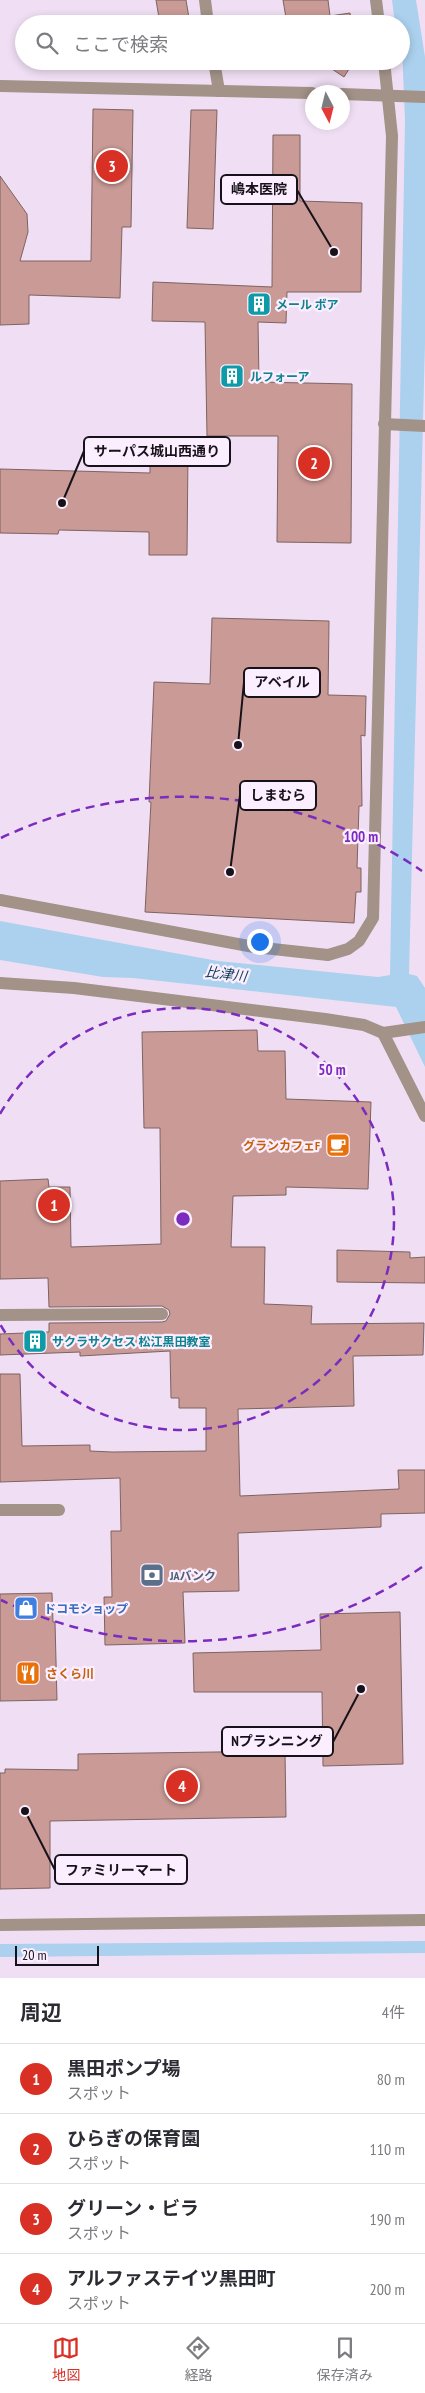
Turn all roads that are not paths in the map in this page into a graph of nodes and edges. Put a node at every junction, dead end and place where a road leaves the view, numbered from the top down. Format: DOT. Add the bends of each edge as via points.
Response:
graph roads {
  1 [pos="205,0"];
  2 [pos="376,0"];
  3 [pos="207,15"];
  4 [pos="378,15"];
  5 [pos="216,70"];
  6 [pos="387,70"];
  7 [pos="0,86"];
  8 [pos="219,91"];
  9 [pos="305,93"];
  10 [pos="350,94"];
  11 [pos="395,95"];
  12 [pos="425,96"];
  13 [pos="388,425"];
  14 [pos="425,426"];
  15 [pos="0,900"];
  16 [pos="0,983"];
  17 [pos="425,1027"];
  18 [pos="383,1033"];
  19 [pos="425,1116"];
  20 [pos="0,1314"];
  21 [pos="162,1314"];
  22 [pos="0,1510"];
  23 [pos="59,1510"];
  24 [pos="425,1920"];
  25 [pos="0,1925"];
  1 -- 3 [label="street"];
  2 -- 4 [label="street"];
  5 -- 8 [label="street"];
  6 -- 11 [label="street"];
  7 -- 8 [label="street"];
  8 -- 9 [label="street"];
  10 -- 11 [label="street"];
  11 -- 12 [label="street"];
  11 -- 13 [label="street"];
  13 -- 14 [label="street"];
  13 -- 15 [label="street" via="375,901 373,918 359,941 348,949 328,955 254,947"];
  16 -- 18 [label="street" via="74,988 325,1019 364,1025"];
  17 -- 18 [label="street"];
  18 -- 19 [label="street"];
  20 -- 21 [label="street"];
  22 -- 23 [label="street"];
  24 -- 25 [label="street"];
}
